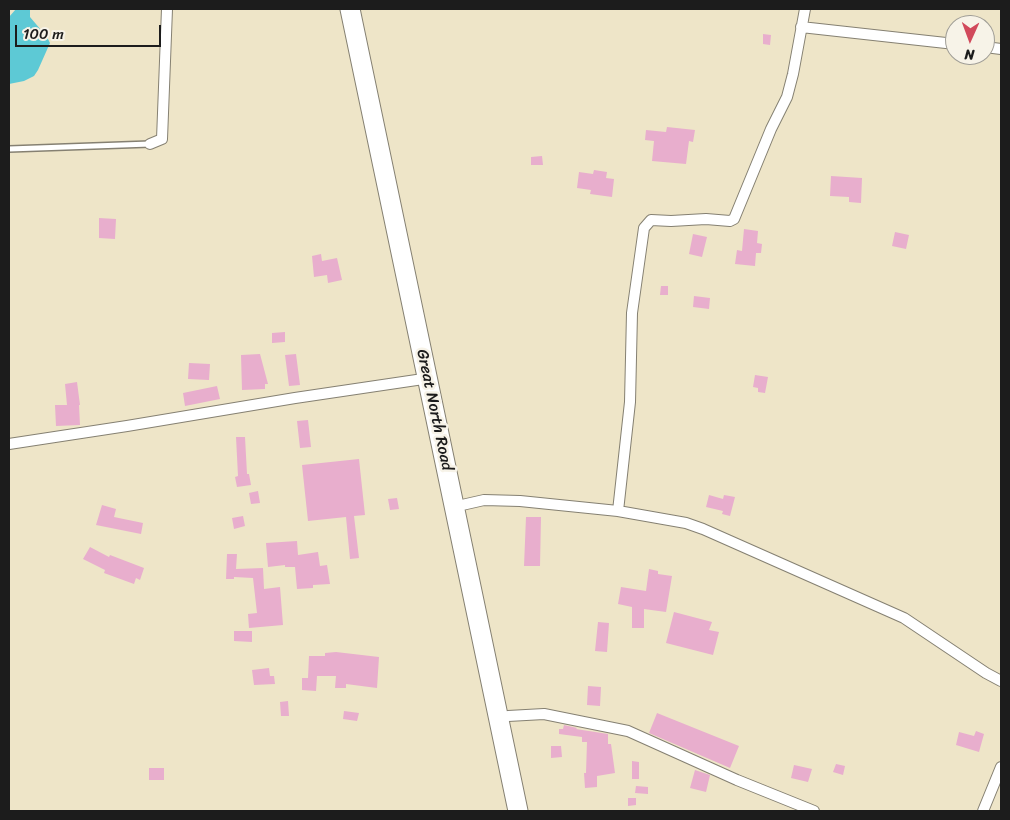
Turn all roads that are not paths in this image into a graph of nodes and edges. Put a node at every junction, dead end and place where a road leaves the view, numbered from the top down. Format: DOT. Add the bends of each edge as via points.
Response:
graph roads {
  1 [pos="167,9"];
  2 [pos="350,9"];
  3 [pos="362,9"];
  4 [pos="805,9"];
  5 [pos="801,27"];
  6 [pos="945,43"];
  7 [pos="150,144"];
  8 [pos="9,149"];
  9 [pos="430,378"];
  10 [pos="9,444"];
  11 [pos="458,505"];
  12 [pos="618,512"];
  13 [pos="1001,681"];
  14 [pos="508,716"];
  15 [pos="1001,767"];
  16 [pos="518,811"];
  17 [pos="528,811"];
  18 [pos="814,811"];
  19 [pos="983,811"];
  1 -- 7 [label="street" via="162,139"];
  2 -- 9 [label="highway, Great North Road"];
  3 -- 9 [label="highway, Great North Road"];
  4 -- 5 [label="street"];
  5 -- 6 [label="street"];
  5 -- 12 [label="street" via="788,97 771,129 734,219 651,220 644,228 632,313 630,402"];
  7 -- 8 [label="lane"];
  9 -- 10 [label="street"];
  9 -- 11 [label="highway, Great North Road"];
  11 -- 12 [label="street" via="484,500 512,500"];
  11 -- 14 [label="highway, Great North Road"];
  11 -- 16 [label="highway, Great North Road"];
  12 -- 13 [label="street" via="695,526 805,573 904,618"];
  14 -- 17 [label="highway, Great North Road"];
  14 -- 18 [label="street" via="544,714 628,731"];
  15 -- 19 [label="street"];
}
